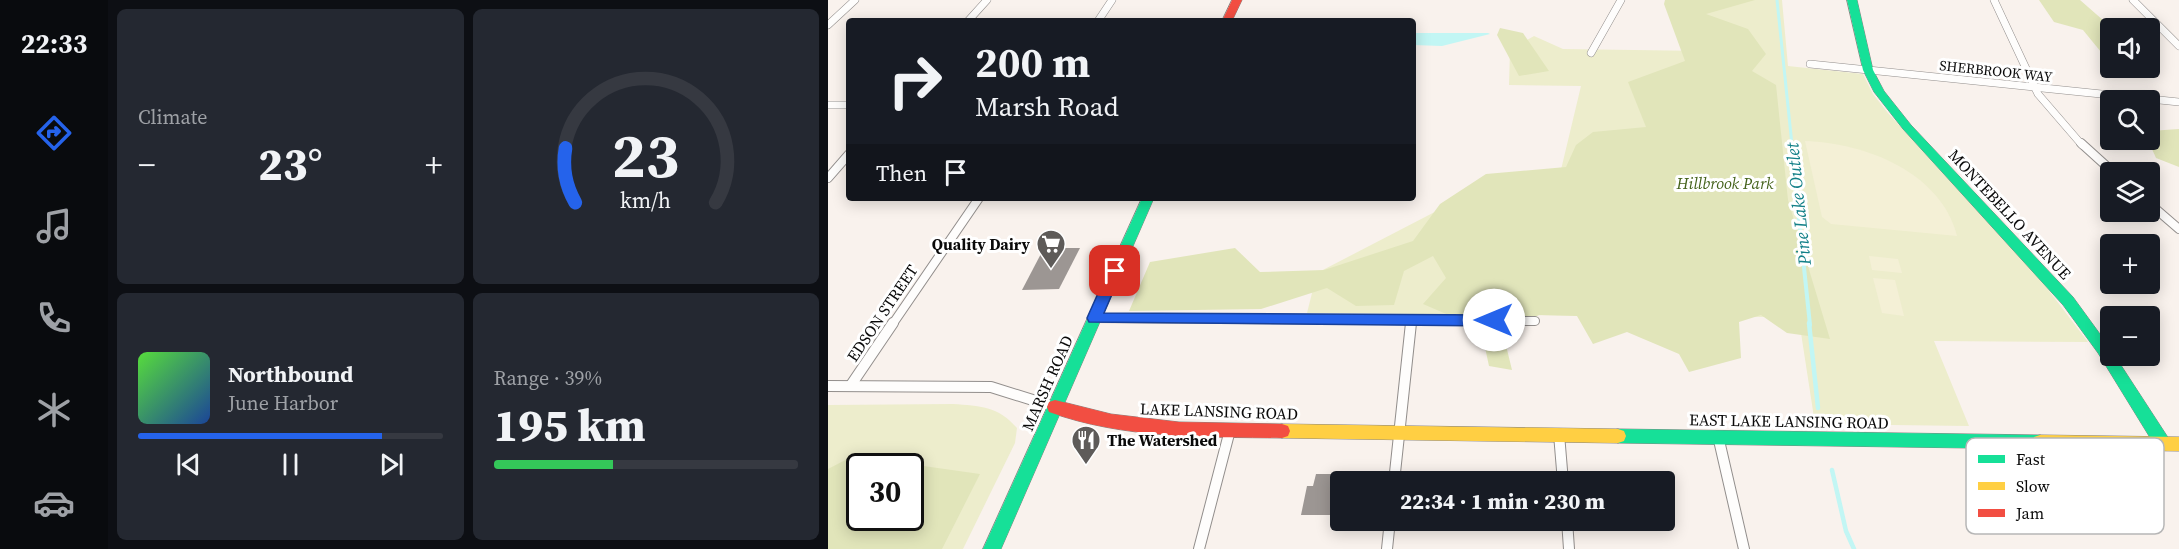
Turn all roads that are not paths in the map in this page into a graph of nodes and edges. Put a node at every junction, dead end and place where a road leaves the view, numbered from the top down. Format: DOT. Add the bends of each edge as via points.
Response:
graph roads {
  1 [pos="855,0"];
  2 [pos="987,0"];
  3 [pos="1112,0"];
  4 [pos="1237,0"];
  5 [pos="1621,0"];
  6 [pos="1852,0"];
  7 [pos="1995,0"];
  8 [pos="2133,0"];
  9 [pos="971,18"];
  10 [pos="1100,18"];
  11 [pos="1228,18"];
  12 [pos="828,25"];
  13 [pos="2179,46"];
  14 [pos="1591,53"];
  15 [pos="1810,64"];
  16 [pos="1868,70"];
  17 [pos="2035,87"];
  18 [pos="2179,102"];
  19 [pos="828,105"];
  20 [pos="846,105"];
  21 [pos="846,157"];
  22 [pos="2102,162"];
  23 [pos="828,178"];
  24 [pos="977,201"];
  25 [pos="1147,201"];
  26 [pos="2160,213"];
  27 [pos="2179,229"];
  28 [pos="1094,318"];
  29 [pos="1411,320"];
  30 [pos="1535,321"];
  31 [pos="828,386"];
  32 [pos="851,386"];
  33 [pos="1055,406"];
  34 [pos="1230,430"];
  35 [pos="1399,432"];
  36 [pos="1559,434"];
  37 [pos="1718,436"];
  38 [pos="2159,438"];
  39 [pos="1966,440"];
  40 [pos="1396,471"];
  41 [pos="1562,471"];
  42 [pos="1389,531"];
  43 [pos="1568,531"];
  44 [pos="992,549"];
  45 [pos="1199,549"];
  46 [pos="1388,549"];
  47 [pos="1569,549"];
  48 [pos="1744,549"];
  1 -- 12 [label="street"];
  2 -- 9 [label="street"];
  3 -- 10 [label="street"];
  4 -- 11 [label="street"];
  5 -- 14 [label="street"];
  6 -- 16 [label="street, MONTEBELLO AVENUE"];
  7 -- 17 [label="street"];
  8 -- 13 [label="street"];
  15 -- 16 [label="street, SHERBROOK WAY"];
  16 -- 17 [label="street, SHERBROOK WAY"];
  16 -- 38 [label="street, MONTEBELLO AVENUE" via="1892,110 2068,301"];
  17 -- 18 [label="street, SHERBROOK WAY"];
  17 -- 22 [label="street" via="2067,130"];
  19 -- 20 [label="street"];
  21 -- 23 [label="street"];
  24 -- 32 [label="street, EDSON STREET"];
  25 -- 28 [label="street, MARSH ROAD"];
  26 -- 27 [label="street"];
  28 -- 29 [label="street"];
  28 -- 33 [label="street, MARSH ROAD"];
  29 -- 30 [label="street"];
  29 -- 35 [label="street"];
  31 -- 32 [label="street, LAKE LANSING ROAD"];
  32 -- 33 [label="street, LAKE LANSING ROAD" via="991,387"];
  33 -- 34 [label="street, LAKE LANSING ROAD" via="1133,425"];
  33 -- 44 [label="street, MARSH ROAD"];
  34 -- 35 [label="street, LAKE LANSING ROAD"];
  34 -- 45 [label="street"];
  35 -- 36 [label="street, EAST LAKE LANSING ROAD"];
  35 -- 40 [label="street"];
  36 -- 37 [label="street, EAST LAKE LANSING ROAD"];
  36 -- 41 [label="street"];
  37 -- 39 [label="street, EAST LAKE LANSING ROAD"];
  37 -- 48 [label="street"];
  42 -- 46 [label="street"];
  43 -- 47 [label="street"];
}
